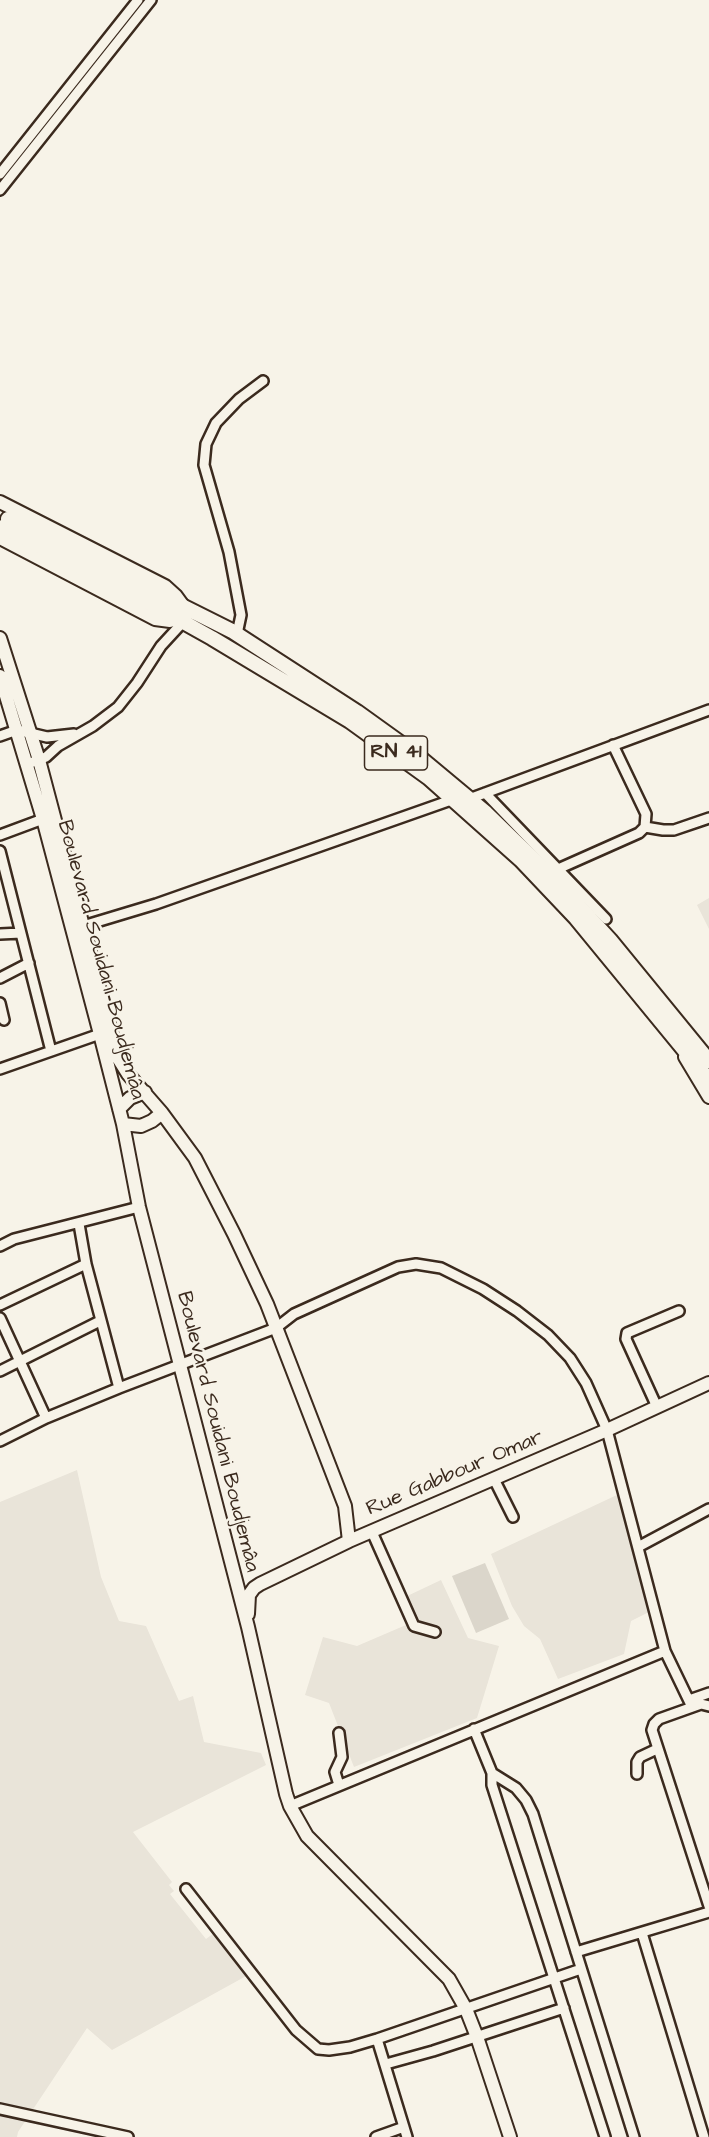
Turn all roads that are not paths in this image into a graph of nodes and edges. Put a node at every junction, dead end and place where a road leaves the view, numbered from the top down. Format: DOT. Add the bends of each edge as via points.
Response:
graph roads {
  1 [pos="138,0"];
  2 [pos="150,0"];
  3 [pos="0,174"];
  4 [pos="0,190"];
  5 [pos="263,381"];
  6 [pos="0,502"];
  7 [pos="4,528"];
  8 [pos="182,616"];
  9 [pos="237,634"];
  10 [pos="0,638"];
  11 [pos="0,676"];
  12 [pos="709,710"];
  13 [pos="17,730"];
  14 [pos="81,733"];
  15 [pos="30,734"];
  16 [pos="0,736"];
  17 [pos="613,745"];
  18 [pos="33,762"];
  19 [pos="485,793"];
  20 [pos="454,799"];
  21 [pos="469,799"];
  22 [pos="709,818"];
  23 [pos="43,819"];
  24 [pos="645,827"];
  25 [pos="0,836"];
  26 [pos="0,851"];
  27 [pos="558,869"];
  28 [pos="606,918"];
  29 [pos="83,926"];
  30 [pos="21,933"];
  31 [pos="0,934"];
  32 [pos="29,963"];
  33 [pos="0,978"];
  34 [pos="0,1003"];
  35 [pos="4,1020"];
  36 [pos="100,1034"];
  37 [pos="683,1037"];
  38 [pos="709,1049"];
  39 [pos="51,1051"];
  40 [pos="709,1062"];
  41 [pos="0,1069"];
  42 [pos="709,1080"];
  43 [pos="145,1092"];
  44 [pos="709,1097"];
  45 [pos="119,1108"];
  46 [pos="162,1113"];
  47 [pos="123,1124"];
  48 [pos="139,1208"];
  49 [pos="79,1224"];
  50 [pos="0,1246"];
  51 [pos="86,1264"];
  52 [pos="0,1305"];
  53 [pos="679,1311"];
  54 [pos="0,1318"];
  55 [pos="100,1321"];
  56 [pos="276,1328"];
  57 [pos="20,1360"];
  58 [pos="180,1365"];
  59 [pos="0,1371"];
  60 [pos="709,1383"];
  61 [pos="118,1388"];
  62 [pos="657,1407"];
  63 [pos="46,1418"];
  64 [pos="607,1430"];
  65 [pos="0,1441"];
  66 [pos="494,1479"];
  67 [pos="709,1509"];
  68 [pos="513,1517"];
  69 [pos="372,1532"];
  70 [pos="349,1541"];
  71 [pos="639,1547"];
  72 [pos="233,1570"];
  73 [pos="260,1584"];
  74 [pos="248,1627"];
  75 [pos="435,1632"];
  76 [pos="665,1651"];
  77 [pos="709,1693"];
  78 [pos="690,1704"];
  79 [pos="709,1706"];
  80 [pos="474,1729"];
  81 [pos="339,1733"];
  82 [pos="657,1749"];
  83 [pos="492,1773"];
  84 [pos="636,1774"];
  85 [pos="339,1785"];
  86 [pos="290,1806"];
  87 [pos="186,1890"];
  88 [pos="709,1906"];
  89 [pos="709,1912"];
  90 [pos="642,1933"];
  91 [pos="576,1952"];
  92 [pos="581,1969"];
  93 [pos="554,1977"];
  94 [pos="564,2008"];
  95 [pos="466,2009"];
  96 [pos="477,2037"];
  97 [pos="377,2039"];
  98 [pos="386,2064"];
  99 [pos="0,2109"];
  100 [pos="404,2127"];
  101 [pos="109,2135"];
  102 [pos="128,2137"];
  103 [pos="376,2137"];
  104 [pos="407,2137"];
  105 [pos="510,2137"];
  106 [pos="605,2137"];
  107 [pos="634,2137"];
  108 [pos="704,2137"];
  1 -- 3 [label="street"];
  2 -- 4 [label="street"];
  5 -- 9 [label="street" via="216,423 206,444 204,465 229,552 241,615"];
  6 -- 8 [label="main road" via="165,586 176,596"];
  7 -- 8 [label="highway, RN 41"];
  8 -- 9 [label="highway, RN 41"];
  8 -- 14 [label="street" via="118,707"];
  8 -- 20 [label="highway, RN 41" via="350,721"];
  9 -- 21 [label="highway, RN 41" via="386,732"];
  10 -- 15 [label="main road, Boulevard Souidani Boudjemâa"];
  11 -- 13 [label="main road, Boulevard Souidani Boudjemâa"];
  12 -- 17 [label="street"];
  13 -- 15 [label="street"];
  13 -- 16 [label="street"];
  13 -- 18 [label="main road, Boulevard Souidani Boudjemâa"];
  14 -- 15 [label="street" via="53,737"];
  14 -- 18 [label="street"];
  15 -- 18 [label="main road, Boulevard Souidani Boudjemâa"];
  17 -- 19 [label="street"];
  17 -- 24 [label="street" via="646,814"];
  18 -- 23 [label="main road, Boulevard Souidani Boudjemâa"];
  18 -- 29 [label="main road, Boulevard Souidani Boudjemâa"];
  19 -- 21 [label="street"];
  19 -- 27 [label="street"];
  20 -- 29 [label="street"];
  20 -- 37 [label="highway, RN 41" via="521,860"];
  21 -- 37 [label="highway, RN 41" via="584,910"];
  22 -- 24 [label="street" via="674,830"];
  23 -- 25 [label="street"];
  23 -- 36 [label="main road, Boulevard Souidani Boudjemâa"];
  24 -- 27 [label="street"];
  26 -- 30 [label="street"];
  27 -- 28 [label="street"];
  29 -- 43 [label="main road, Boulevard Souidani Boudjemâa" via="118,1058"];
  30 -- 31 [label="street"];
  30 -- 32 [label="street"];
  32 -- 33 [label="street"];
  32 -- 39 [label="street"];
  34 -- 35 [label="street"];
  36 -- 39 [label="street"];
  36 -- 45 [label="main road, Boulevard Souidani Boudjemâa"];
  37 -- 38 [label="main road"];
  37 -- 40 [label="highway, RN 41"];
  37 -- 42 [label="highway, RN 41"];
  37 -- 44 [label="main road" via="689,1065"];
  39 -- 41 [label="street"];
  43 -- 45 [label="main road"];
  43 -- 46 [label="main road"];
  45 -- 47 [label="main road, Boulevard Souidani Boudjemâa"];
  46 -- 47 [label="main road" via="141,1126"];
  46 -- 56 [label="main road" via="204,1173"];
  47 -- 48 [label="main road, Boulevard Souidani Boudjemâa"];
  48 -- 49 [label="street"];
  48 -- 58 [label="main road, Boulevard Souidani Boudjemâa"];
  49 -- 50 [label="street"];
  49 -- 51 [label="street"];
  51 -- 52 [label="street"];
  51 -- 55 [label="street"];
  53 -- 62 [label="street" via="627,1333 626,1339"];
  54 -- 57 [label="street"];
  55 -- 57 [label="street"];
  55 -- 61 [label="street"];
  56 -- 58 [label="street"];
  56 -- 64 [label="street" via="294,1314 398,1267 416,1264 441,1268 483,1289 548,1335 586,1383"];
  56 -- 70 [label="main road" via="345,1506"];
  57 -- 59 [label="street"];
  57 -- 63 [label="street"];
  58 -- 61 [label="street"];
  58 -- 72 [label="main road, Boulevard Souidani Boudjemâa"];
  60 -- 62 [label="main road, Rue Gabbour Omar"];
  61 -- 63 [label="street"];
  62 -- 64 [label="main road, Rue Gabbour Omar"];
  63 -- 65 [label="street"];
  64 -- 66 [label="main road, Rue Gabbour Omar"];
  64 -- 71 [label="street"];
  66 -- 68 [label="street"];
  66 -- 69 [label="main road, Rue Gabbour Omar"];
  67 -- 71 [label="street"];
  69 -- 70 [label="main road, Rue Gabbour Omar"];
  69 -- 75 [label="street" via="414,1626"];
  70 -- 73 [label="main road, Rue Gabbour Omar"];
  71 -- 76 [label="street"];
  72 -- 73 [label="main road"];
  72 -- 74 [label="main road, Boulevard Souidani Boudjemâa"];
  73 -- 74 [label="main road" via="249,1595"];
  74 -- 86 [label="main road, Boulevard Souidani Boudjemâa"];
  76 -- 78 [label="street"];
  76 -- 80 [label="street"];
  77 -- 78 [label="street"];
  78 -- 79 [label="street"];
  78 -- 82 [label="street" via="654,1724"];
  80 -- 83 [label="street"];
  80 -- 85 [label="street"];
  81 -- 85 [label="street" via="342,1757 334,1772"];
  82 -- 84 [label="street" via="640,1757"];
  82 -- 88 [label="street"];
  83 -- 91 [label="street" via="516,1788 533,1814"];
  83 -- 93 [label="street" via="492,1785"];
  85 -- 86 [label="street"];
  86 -- 95 [label="main road, Boulevard Souidani Boudjemâa" via="307,1836 449,1979"];
  87 -- 97 [label="street" via="296,2030 318,2049"];
  89 -- 90 [label="street"];
  90 -- 91 [label="street"];
  90 -- 108 [label="street"];
  91 -- 92 [label="street"];
  92 -- 93 [label="street"];
  92 -- 107 [label="street"];
  93 -- 94 [label="street"];
  93 -- 95 [label="street"];
  94 -- 96 [label="street"];
  94 -- 106 [label="street"];
  95 -- 96 [label="main road, Boulevard Souidani Boudjemâa"];
  95 -- 97 [label="street"];
  96 -- 98 [label="street"];
  96 -- 105 [label="main road, Boulevard Souidani Boudjemâa"];
  97 -- 98 [label="street"];
  98 -- 100 [label="street"];
  99 -- 101 [label="street"];
  100 -- 103 [label="street"];
  100 -- 104 [label="street"];
  101 -- 102 [label="street"];
}
